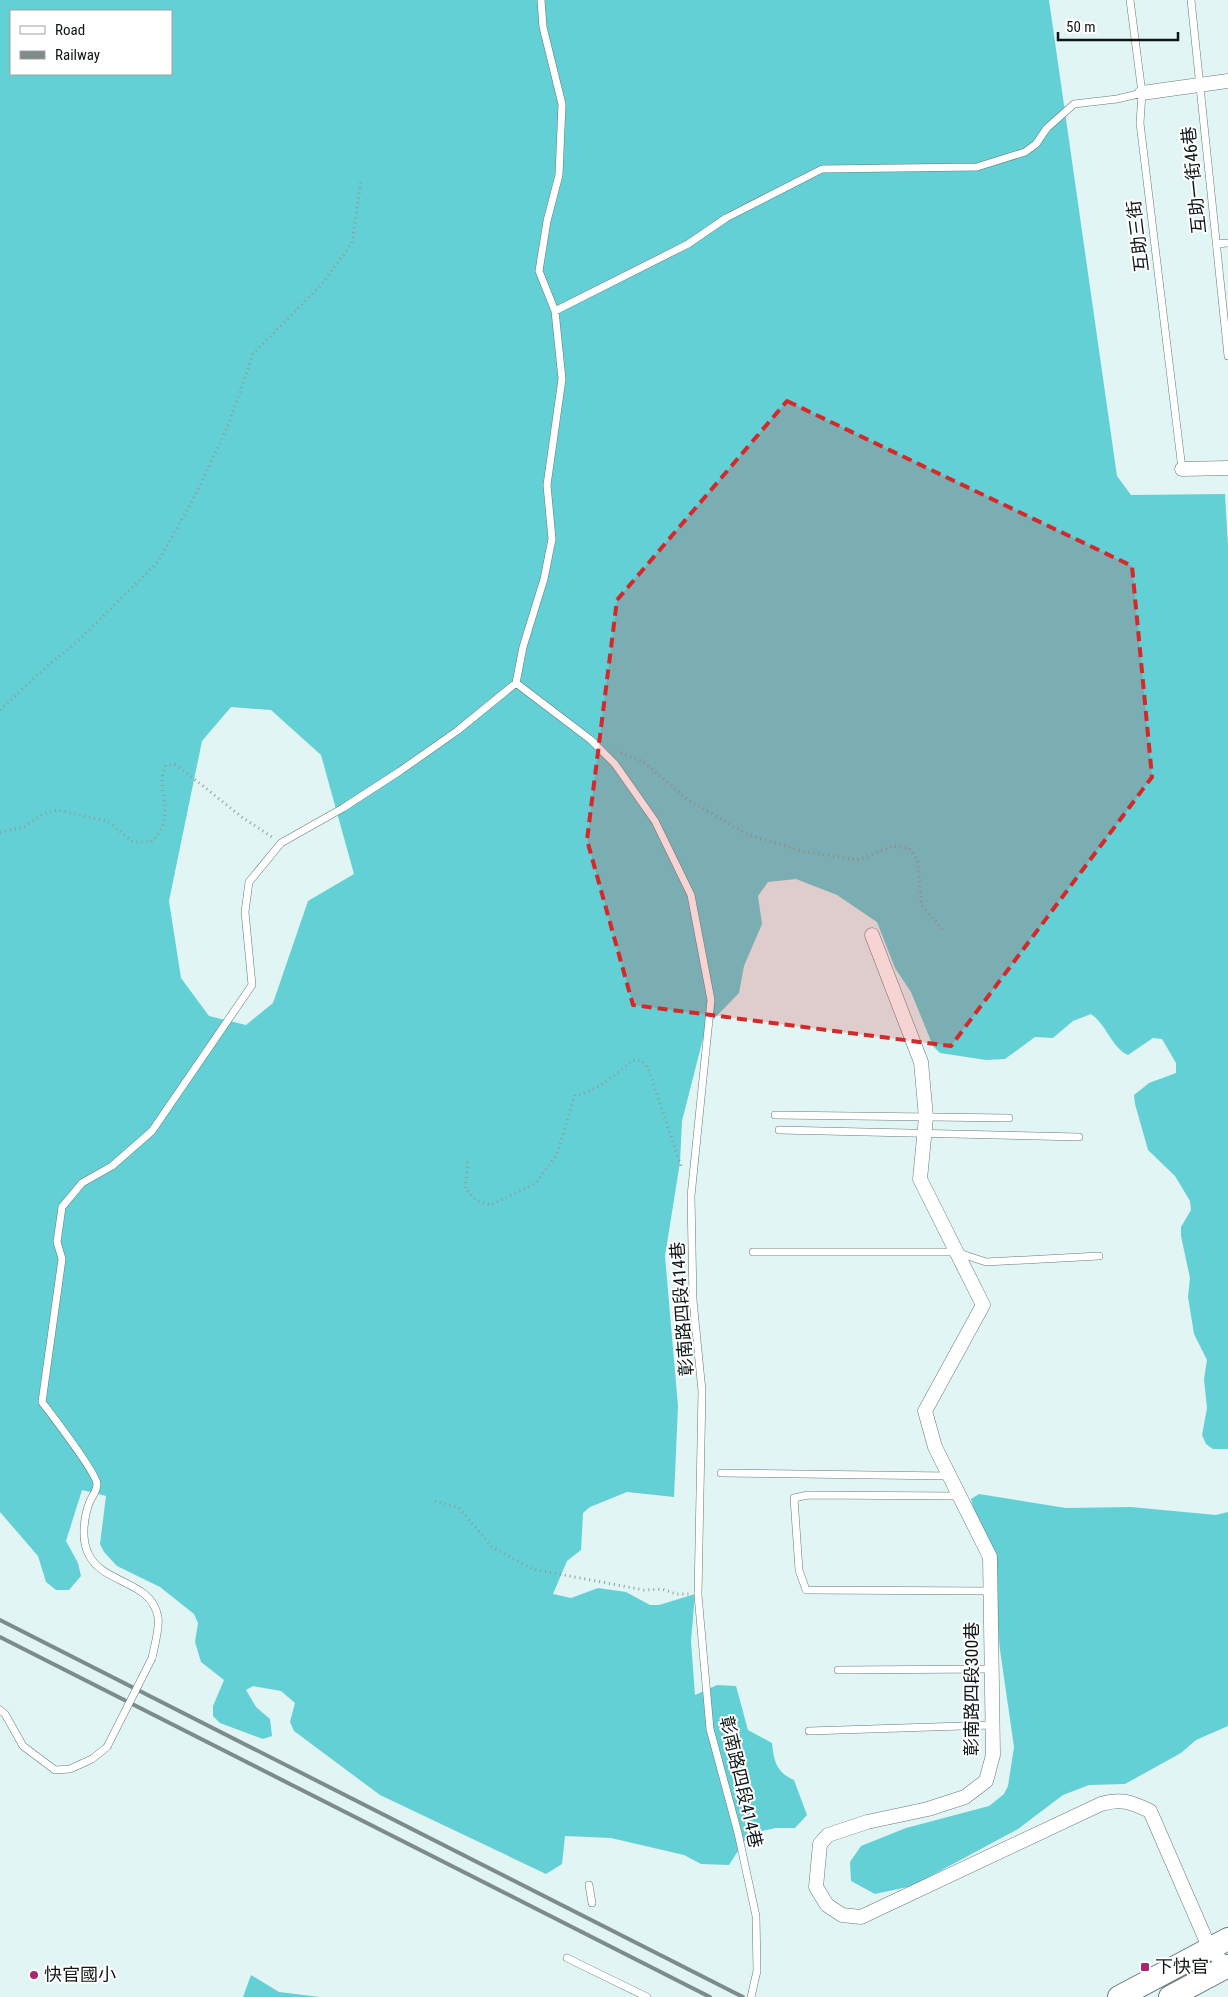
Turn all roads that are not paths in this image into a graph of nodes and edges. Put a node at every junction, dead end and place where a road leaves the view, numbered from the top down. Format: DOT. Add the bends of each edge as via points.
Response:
graph roads {
  1 [pos="542,0"];
  2 [pos="1130,0"];
  3 [pos="1191,0"];
  4 [pos="1228,81"];
  5 [pos="1198,85"];
  6 [pos="1142,94"];
  7 [pos="1228,243"];
  8 [pos="1216,244"];
  9 [pos="555,311"];
  10 [pos="1228,356"];
  11 [pos="1182,468"];
  12 [pos="1228,468"];
  13 [pos="516,683"];
  14 [pos="872,935"];
  15 [pos="775,1115"];
  16 [pos="926,1117"];
  17 [pos="1009,1118"];
  18 [pos="779,1130"];
  19 [pos="925,1134"];
  20 [pos="1079,1137"];
  21 [pos="753,1252"];
  22 [pos="956,1252"];
  23 [pos="1099,1256"];
  24 [pos="721,1473"];
  25 [pos="950,1476"];
  26 [pos="960,1496"];
  27 [pos="991,1591"];
  28 [pos="992,1669"];
  29 [pos="838,1670"];
  30 [pos="0,1710"];
  31 [pos="993,1725"];
  32 [pos="809,1731"];
  33 [pos="589,1885"];
  34 [pos="592,1903"];
  35 [pos="1219,1944"];
  36 [pos="567,1958"];
  37 [pos="1228,1966"];
  38 [pos="647,1997"];
  39 [pos="751,1997"];
  40 [pos="1119,1997"];
  41 [pos="1170,1997"];
  1 -- 9 [label="lane" via="543,27 562,104 559,175 539,271"];
  2 -- 6 [label="lane, 互助三街"];
  3 -- 5 [label="lane, 互助一街46巷"];
  4 -- 5 [label="street"];
  5 -- 6 [label="street"];
  5 -- 8 [label="lane, 互助一街46巷"];
  6 -- 9 [label="lane" via="1074,104 1025,152 977,166 822,169 726,218 688,244"];
  6 -- 11 [label="lane, 互助三街" via="1140,123"];
  7 -- 8 [label="lane"];
  8 -- 10 [label="lane, 互助一街46巷"];
  9 -- 13 [label="lane" via="562,379 547,485 552,539"];
  11 -- 12 [label="street"];
  13 -- 30 [label="lane, bridge" via="457,731 400,771 281,843 249,882 245,912 252,985 152,1131 112,1166 82,1184 62,1207 57,1242 62,1259 42,1402 97,1482 84,1522 87,1552 93,1563 139,1589 154,1604 159,1619 152,1658 107,1746 92,1759 70,1769 55,1770 23,1746"];
  13 -- 39 [label="lane, 彰南路四段414巷" via="591,740 615,764 655,821 691,895 712,1000 691,1196 693,1300 702,1391 698,1594 710,1729 756,1916 757,1971"];
  14 -- 16 [label="street, 彰南路四段300巷" via="921,1062"];
  15 -- 16 [label="lane"];
  16 -- 17 [label="lane"];
  16 -- 19 [label="street, 彰南路四段300巷"];
  18 -- 19 [label="lane"];
  19 -- 20 [label="lane"];
  19 -- 22 [label="street, 彰南路四段300巷" via="920,1179"];
  21 -- 22 [label="lane"];
  22 -- 23 [label="lane" via="986,1262"];
  22 -- 25 [label="street, 彰南路四段300巷" via="983,1305 925,1411 935,1447"];
  24 -- 25 [label="lane"];
  25 -- 26 [label="street, 彰南路四段300巷"];
  26 -- 27 [label="street, 彰南路四段300巷" via="990,1557"];
  26 -- 27 [label="lane" via="808,1495 794,1498 799,1570 806,1590"];
  27 -- 28 [label="street, 彰南路四段300巷"];
  28 -- 29 [label="lane"];
  28 -- 31 [label="street, 彰南路四段300巷"];
  31 -- 32 [label="lane"];
  31 -- 35 [label="street, 彰南路四段300巷" via="993,1755 986,1781 965,1797 828,1835 820,1844 816,1887 827,1905 842,1915 861,1917 1100,1804 1115,1800 1133,1803 1150,1811"];
  33 -- 34 [label="lane"];
  35 -- 37 [label="street, 彰南路四段300巷"];
  35 -- 40 [label="main road"];
  36 -- 38 [label="lane"];
  37 -- 41 [label="main road"];
}
